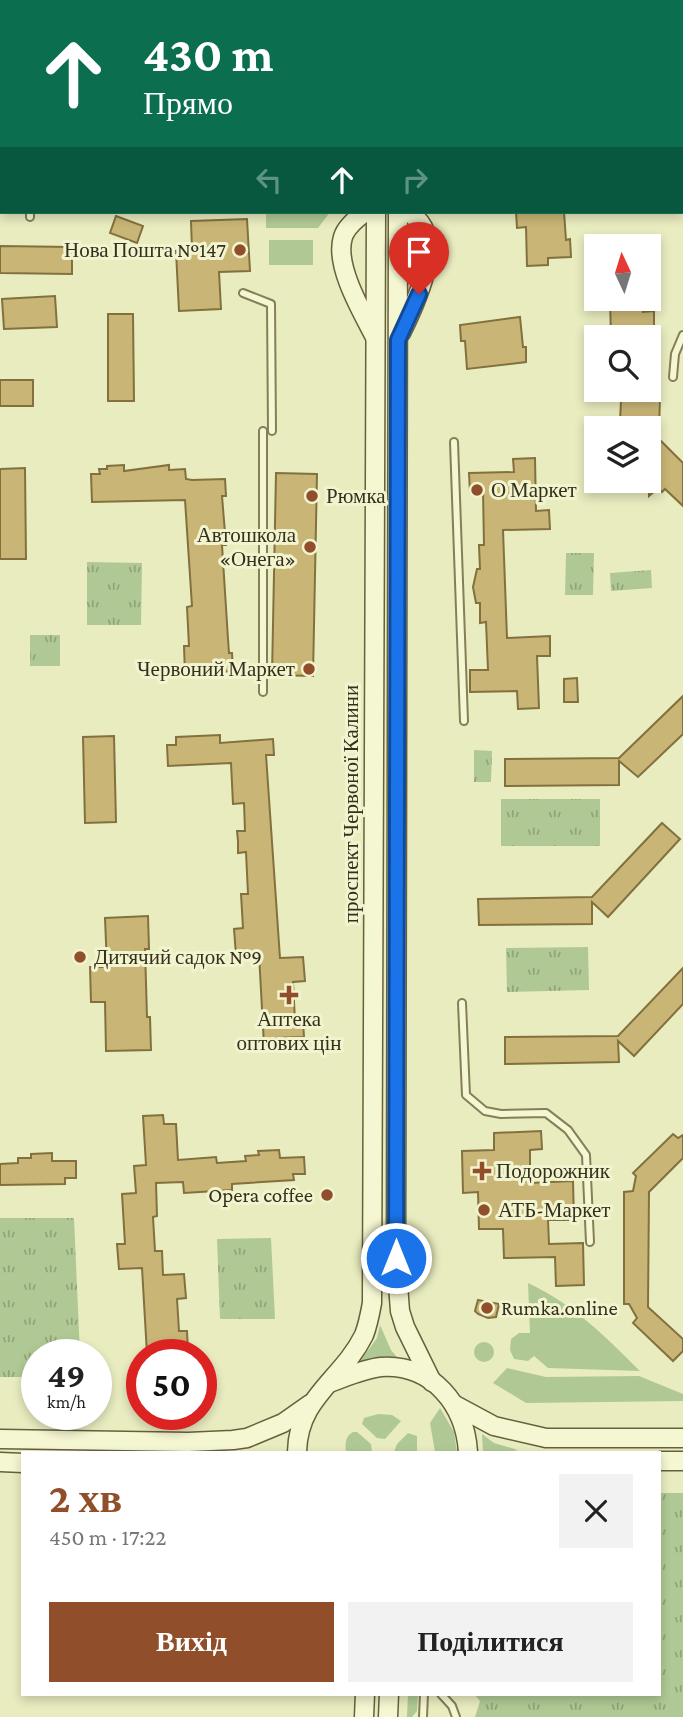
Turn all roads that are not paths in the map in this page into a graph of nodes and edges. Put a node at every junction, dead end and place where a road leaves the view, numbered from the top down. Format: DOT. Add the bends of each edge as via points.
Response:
graph roads {
  1 [pos="363,214"];
  2 [pos="376,214"];
  3 [pos="398,214"];
  4 [pos="410,214"];
  5 [pos="243,293"];
  6 [pos="683,335"];
  7 [pos="398,340"];
  8 [pos="376,341"];
  9 [pos="673,377"];
  10 [pos="263,431"];
  11 [pos="272,431"];
  12 [pos="454,442"];
  13 [pos="263,692"];
  14 [pos="464,721"];
  15 [pos="462,1003"];
  16 [pos="590,1242"];
  17 [pos="432,1382"];
  18 [pos="329,1383"];
  19 [pos="310,1404"];
  20 [pos="455,1405"];
  21 [pos="683,1438"];
  22 [pos="0,1439"];
  23 [pos="297,1451"];
  24 [pos="468,1451"];
  25 [pos="661,1461"];
  26 [pos="683,1461"];
  27 [pos="0,1462"];
  28 [pos="21,1463"];
  29 [pos="365,1696"];
  30 [pos="389,1696"];
  31 [pos="424,1696"];
  32 [pos="443,1696"];
  33 [pos="364,1717"];
  34 [pos="388,1717"];
  35 [pos="423,1717"];
  36 [pos="456,1717"];
  1 -- 8 [label="main road" via="343,236 342,248 354,296"];
  2 -- 8 [label="main road, проспект Червоної Калини"];
  3 -- 7 [label="main road"];
  4 -- 7 [label="main road" via="423,228 428,246 419,294"];
  5 -- 11 [label="lane" via="271,304"];
  6 -- 9 [label="lane"];
  7 -- 17 [label="main road" via="396,1258 400,1311"];
  8 -- 18 [label="main road, проспект Червоної Калини" via="372,1303 363,1336"];
  10 -- 13 [label="lane"];
  12 -- 14 [label="lane"];
  15 -- 16 [label="lane" via="466,1095 485,1111 546,1113 568,1130 586,1155"];
  17 -- 18 [label="main road" via="400,1368 383,1367"];
  17 -- 20 [label="main road"];
  18 -- 19 [label="main road, проспект Червоної Калини"];
  19 -- 22 [label="main road" via="282,1423 233,1440"];
  19 -- 23 [label="main road"];
  20 -- 21 [label="main road" via="494,1426 546,1438"];
  20 -- 24 [label="main road"];
  25 -- 26 [label="main road"];
  27 -- 28 [label="main road"];
  29 -- 33 [label="main road"];
  30 -- 34 [label="main road"];
  31 -- 35 [label="lane"];
  32 -- 36 [label="lane"];
}
